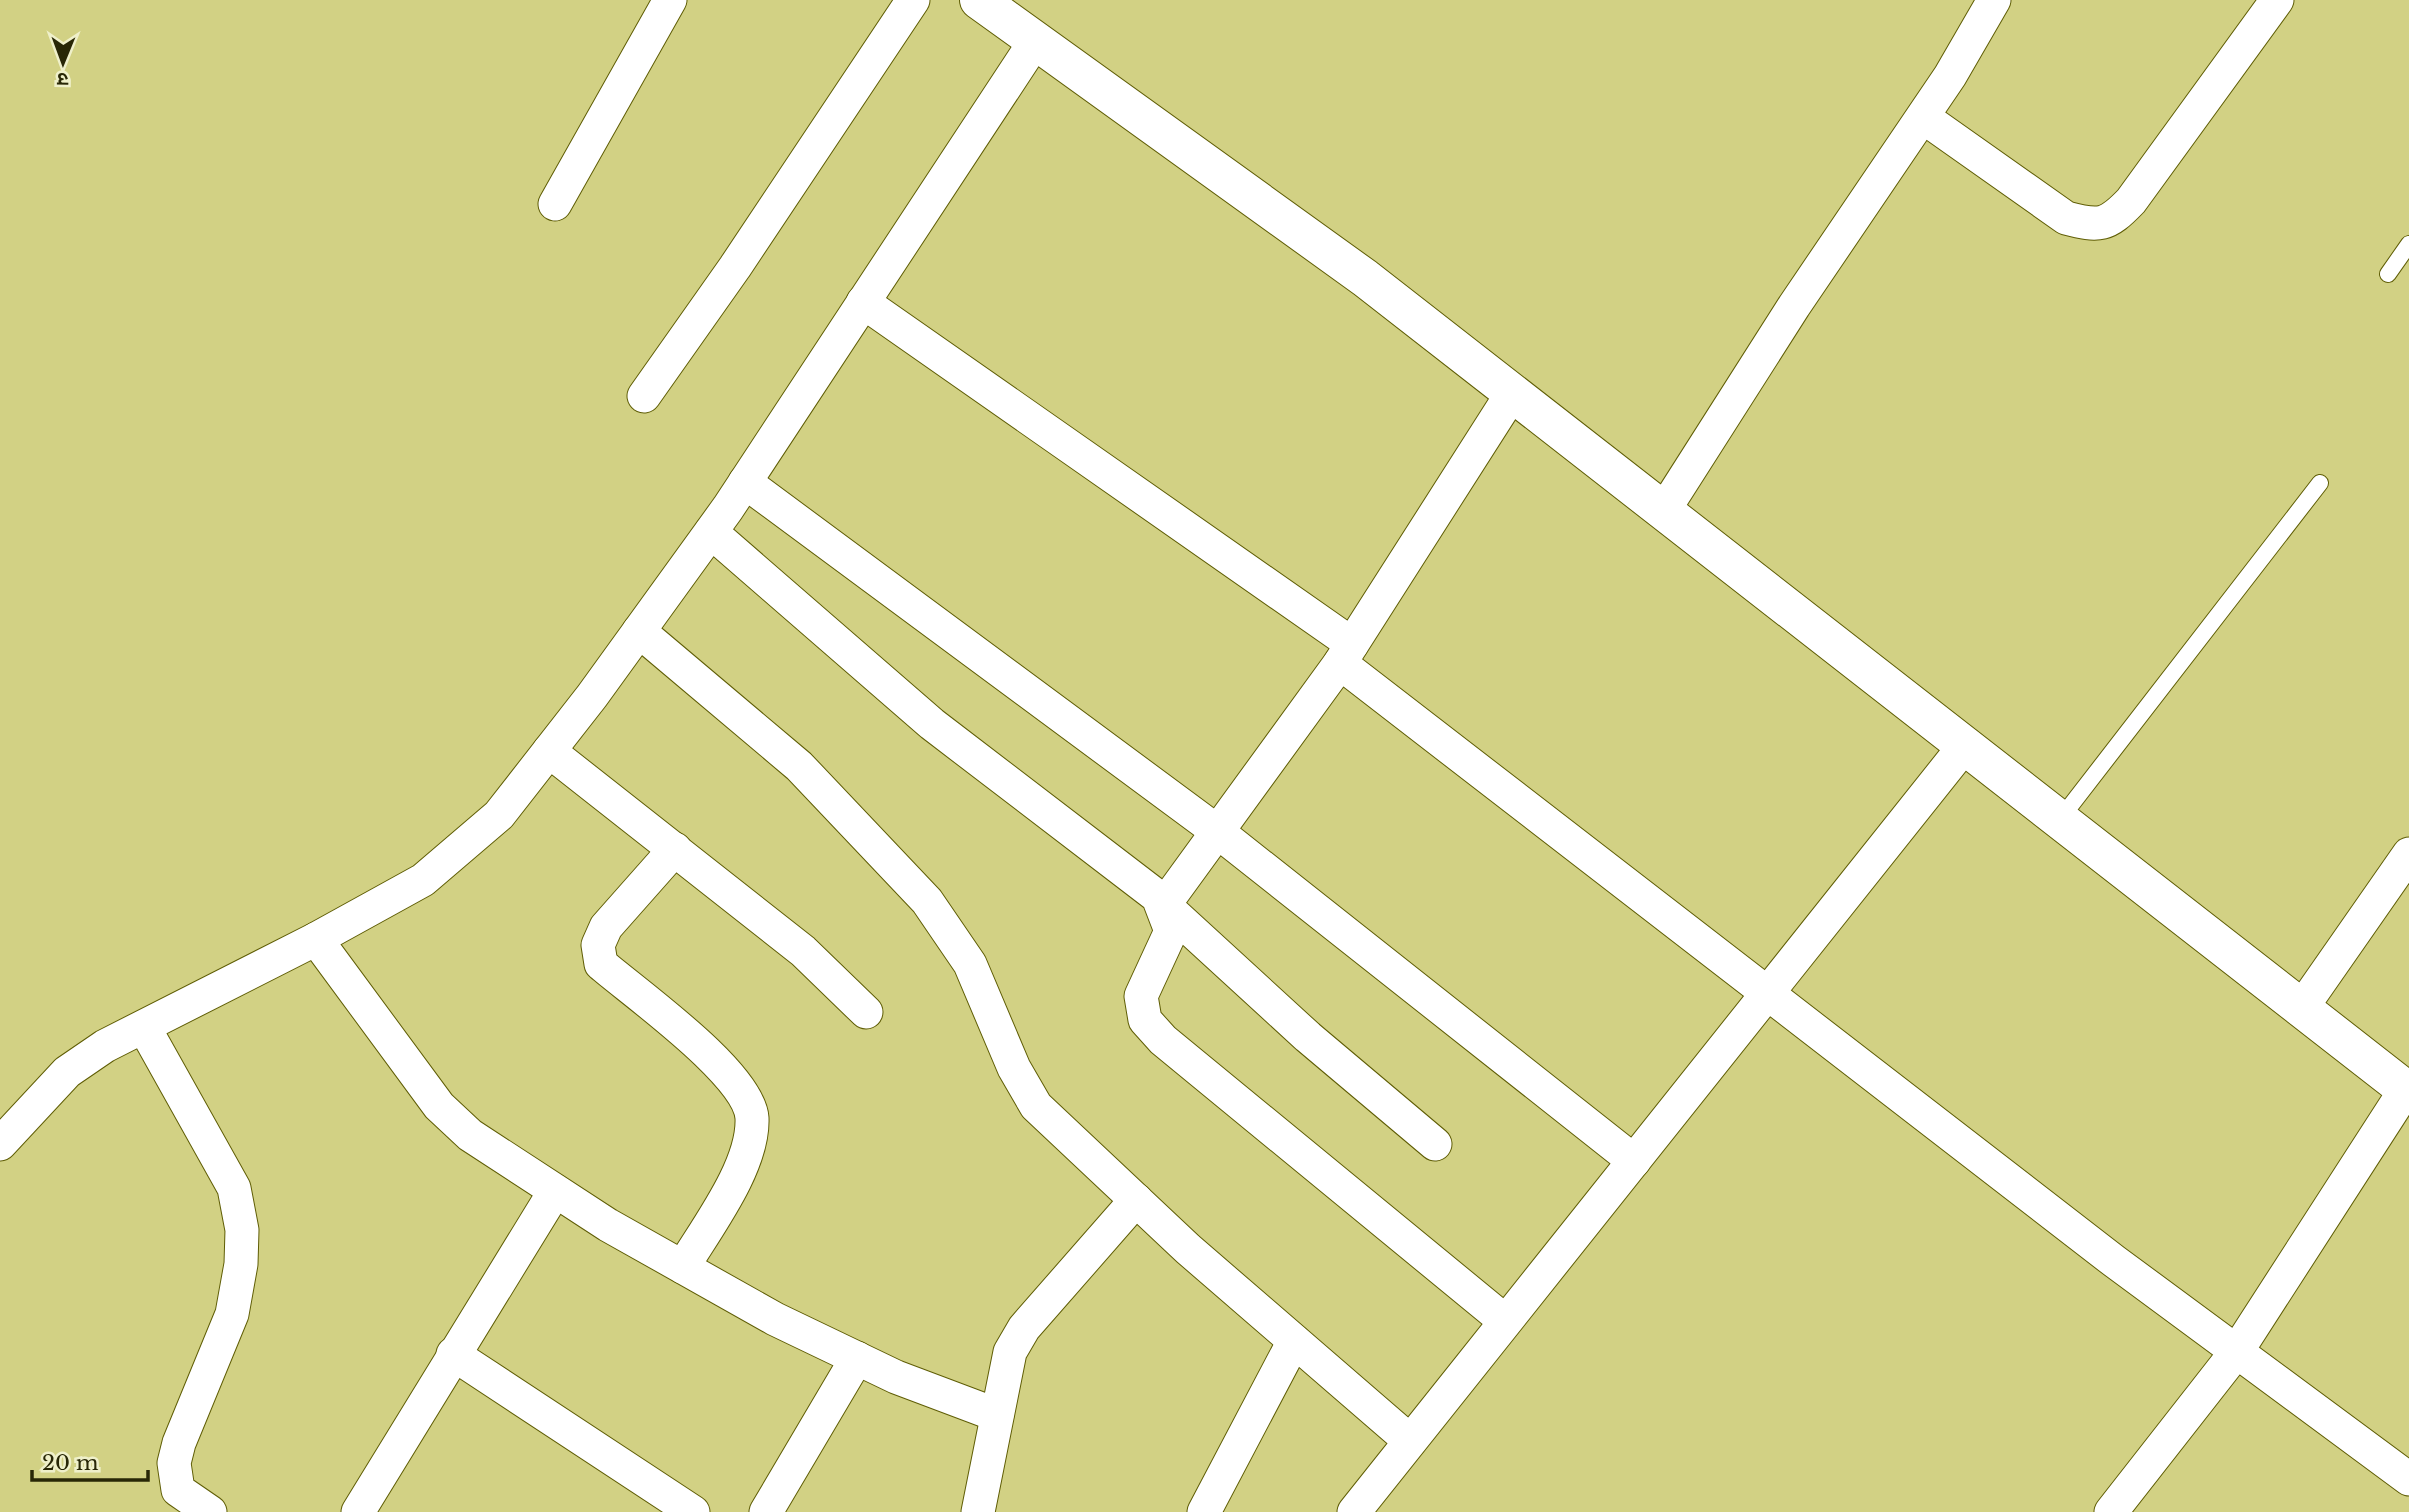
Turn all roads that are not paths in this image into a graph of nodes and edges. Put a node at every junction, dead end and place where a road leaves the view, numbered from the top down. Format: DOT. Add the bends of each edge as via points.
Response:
graph roads {
  1 [pos="670,0"];
  2 [pos="913,0"];
  3 [pos="979,0"];
  4 [pos="1994,0"];
  5 [pos="2277,0"];
  6 [pos="1035,40"];
  7 [pos="1923,117"];
  8 [pos="555,204"];
  9 [pos="2409,244"];
  10 [pos="2388,274"];
  11 [pos="863,302"];
  12 [pos="1513,392"];
  13 [pos="644,396"];
  14 [pos="745,482"];
  15 [pos="2320,483"];
  16 [pos="1664,510"];
  17 [pos="711,532"];
  18 [pos="639,631"];
  19 [pos="1346,654"];
  20 [pos="1966,744"];
  21 [pos="549,751"];
  22 [pos="2061,818"];
  23 [pos="1218,832"];
  24 [pos="675,849"];
  25 [pos="2409,854"];
  26 [pos="1164,905"];
  27 [pos="316,939"];
  28 [pos="1768,992"];
  29 [pos="2303,1006"];
  30 [pos="866,1012"];
  31 [pos="144,1027"];
  32 [pos="2408,1090"];
  33 [pos="0,1144"];
  34 [pos="1435,1144"];
  35 [pos="1634,1161"];
  36 [pos="555,1191"];
  37 [pos="1136,1200"];
  38 [pos="683,1267"];
  39 [pos="1505,1321"];
  40 [pos="1294,1341"];
  41 [pos="2237,1351"];
  42 [pos="453,1354"];
  43 [pos="857,1358"];
  44 [pos="997,1415"];
  45 [pos="1410,1441"];
  46 [pos="2409,1479"];
  47 [pos="172,1501"];
  48 [pos="210,1512"];
  49 [pos="358,1512"];
  50 [pos="693,1512"];
  51 [pos="766,1512"];
  52 [pos="978,1512"];
  53 [pos="1204,1512"];
  54 [pos="1354,1512"];
  55 [pos="2111,1512"];
  1 -- 8 [label="street"];
  2 -- 13 [label="street"];
  3 -- 6 [label="main road"];
  4 -- 7 [label="street"];
  5 -- 7 [label="street" via="2112,221 2092,225 2066,218"];
  6 -- 11 [label="street"];
  6 -- 12 [label="main road" via="1365,278"];
  7 -- 16 [label="street" via="1794,306"];
  9 -- 10 [label="lane"];
  11 -- 14 [label="street"];
  11 -- 19 [label="street"];
  12 -- 16 [label="main road"];
  12 -- 19 [label="street"];
  14 -- 17 [label="street"];
  14 -- 23 [label="street"];
  15 -- 22 [label="lane"];
  16 -- 20 [label="main road"];
  17 -- 18 [label="street"];
  17 -- 26 [label="street" via="932,724"];
  18 -- 21 [label="street"];
  18 -- 37 [label="street" via="799,766 927,901 970,964 1014,1068 1036,1106"];
  19 -- 23 [label="street"];
  19 -- 28 [label="street"];
  20 -- 22 [label="main road"];
  20 -- 28 [label="street"];
  21 -- 24 [label="street"];
  21 -- 27 [label="street" via="499,815 423,880"];
  22 -- 29 [label="main road"];
  23 -- 26 [label="street"];
  23 -- 35 [label="street"];
  24 -- 30 [label="street" via="803,951"];
  24 -- 38 [label="street" via="606,927 598,945 601,964 722,1066 746,1094 752,1118 748,1146 733,1182"];
  25 -- 29 [label="street"];
  26 -- 34 [label="street" via="1308,1037"];
  26 -- 39 [label="street" via="1171,931 1141,996 1145,1020 1163,1040"];
  27 -- 31 [label="street"];
  27 -- 36 [label="street" via="439,1106 470,1135"];
  28 -- 35 [label="street"];
  28 -- 41 [label="street"];
  29 -- 32 [label="main road"];
  31 -- 33 [label="street" via="67,1072"];
  31 -- 47 [label="street" via="234,1188 242,1230 242,1265 232,1314 179,1443"];
  32 -- 41 [label="street"];
  35 -- 39 [label="street"];
  36 -- 38 [label="street"];
  36 -- 42 [label="street"];
  37 -- 40 [label="street"];
  37 -- 44 [label="street" via="1024,1328 1010,1352"];
  38 -- 43 [label="street"];
  39 -- 45 [label="street"];
  40 -- 45 [label="street"];
  40 -- 53 [label="street"];
  41 -- 46 [label="street"];
  41 -- 55 [label="street"];
  42 -- 49 [label="street"];
  42 -- 50 [label="street"];
  43 -- 44 [label="street"];
  43 -- 51 [label="street"];
  44 -- 52 [label="street"];
  45 -- 54 [label="street"];
  47 -- 48 [label="street"];
}
